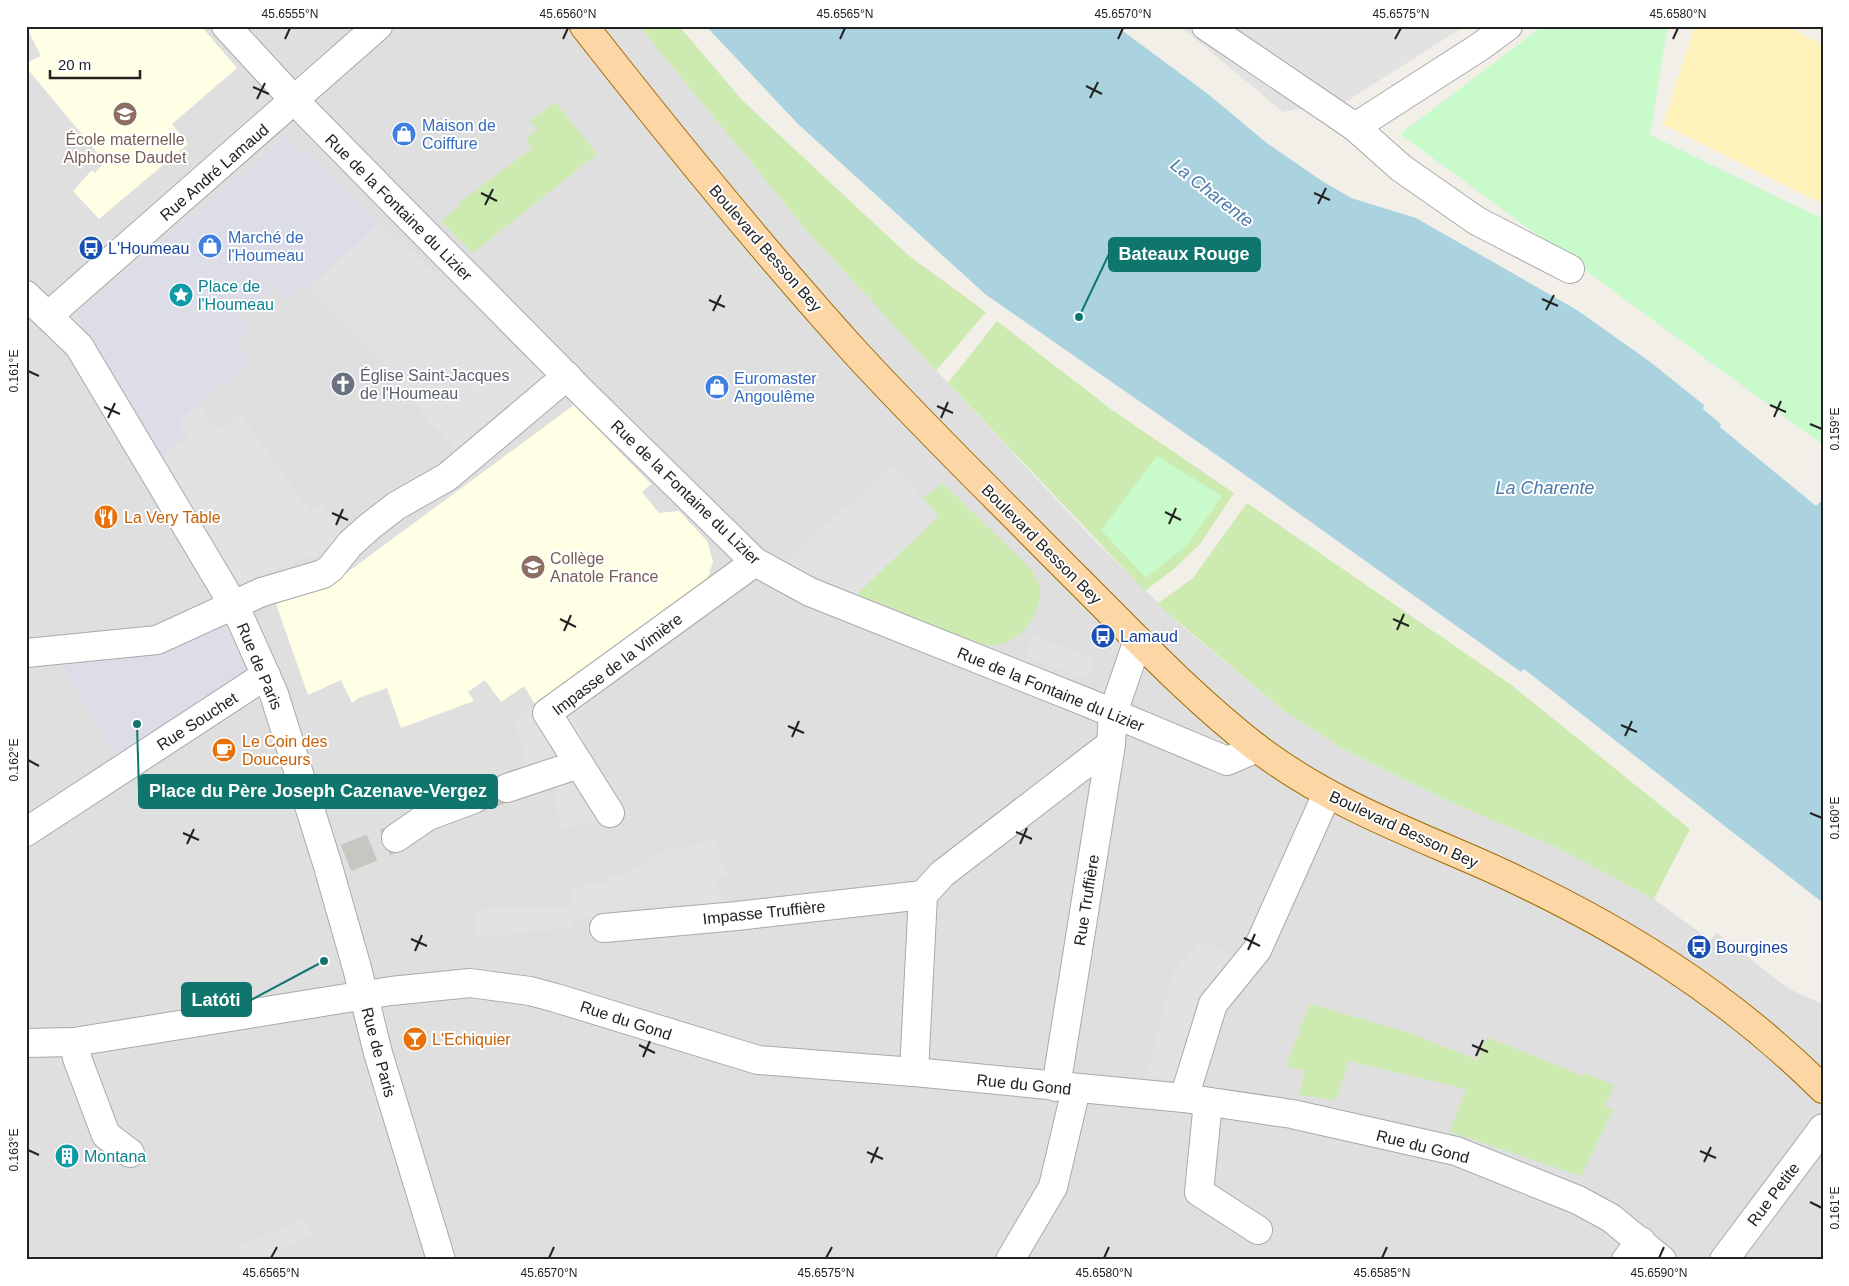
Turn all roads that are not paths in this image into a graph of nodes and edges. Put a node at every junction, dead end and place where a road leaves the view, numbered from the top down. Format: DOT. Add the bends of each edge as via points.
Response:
graph roads {
  1 [pos="226,26"];
  2 [pos="378,26"];
  3 [pos="584,26"];
  4 [pos="1206,26"];
  5 [pos="1508,26"];
  6 [pos="295,101"];
  7 [pos="1355,127"];
  8 [pos="1570,269"];
  9 [pos="26,295"];
  10 [pos="48,316"];
  11 [pos="567,376"];
  12 [pos="755,562"];
  13 [pos="233,606"];
  14 [pos="1138,640"];
  15 [pos="26,654"];
  16 [pos="266,675"];
  17 [pos="1113,713"];
  18 [pos="1111,744"];
  19 [pos="1257,748"];
  20 [pos="579,764"];
  21 [pos="507,788"];
  22 [pos="1328,794"];
  23 [pos="474,799"];
  24 [pos="610,813"];
  25 [pos="26,832"];
  26 [pos="396,838"];
  27 [pos="923,895"];
  28 [pos="604,928"];
  29 [pos="364,995"];
  30 [pos="74,1042"];
  31 [pos="26,1043"];
  32 [pos="914,1072"];
  33 [pos="1066,1088"];
  34 [pos="1823,1089"];
  35 [pos="1196,1100"];
  36 [pos="1823,1128"];
  37 [pos="130,1153"];
  38 [pos="1258,1230"];
  39 [pos="1634,1250"];
  40 [pos="441,1260"];
  41 [pos="1010,1260"];
  42 [pos="1662,1260"];
  43 [pos="1724,1260"];
  1 -- 6 [label="street, Rue de la Fontaine du Lizier"];
  2 -- 6 [label="street, Rue André Lamaud"];
  3 -- 14 [label="main road, Boulevard Besson Bey" via="676,144 854,351 966,470"];
  4 -- 7 [label="street"];
  5 -- 7 [label="street"];
  6 -- 10 [label="street, Rue André Lamaud"];
  6 -- 11 [label="street, Rue de la Fontaine du Lizier"];
  7 -- 8 [label="street" via="1402,168 1477,221"];
  9 -- 10 [label="street, Rue de Paris"];
  10 -- 13 [label="street, Rue de Paris" via="79,346"];
  11 -- 12 [label="street, Rue de la Fontaine du Lizier"];
  11 -- 13 [label="street" via="448,477 396,506 369,527 323,574 262,592"];
  12 -- 17 [label="street, Rue de la Fontaine du Lizier" via="810,592"];
  12 -- 20 [label="street, Impasse de la Vimière" via="548,713"];
  13 -- 15 [label="street" via="157,640"];
  13 -- 16 [label="street, Rue de Paris"];
  14 -- 17 [label="street, Rue Truffière"];
  14 -- 19 [label="main road, Boulevard Besson Bey" via="1192,694"];
  16 -- 25 [label="street, Rue Souchet"];
  16 -- 29 [label="street, Rue de Paris" via="336,861"];
  17 -- 18 [label="street, Rue Truffière"];
  17 -- 19 [label="street, Rue de la Fontaine du Lizier" via="1227,761"];
  18 -- 27 [label="street" via="942,874"];
  18 -- 33 [label="street, Rue Truffière"];
  19 -- 22 [label="main road, Boulevard Besson Bey"];
  20 -- 21 [label="street"];
  20 -- 24 [label="street, Impasse de la Vimière"];
  22 -- 34 [label="main road, Boulevard Besson Bey" via="1357,810 1495,870 1601,922 1655,954 1718,998"];
  22 -- 35 [label="street" via="1257,950 1213,1004"];
  23 -- 26 [label="street" via="428,816"];
  27 -- 28 [label="street, Impasse Truffière"];
  27 -- 32 [label="street"];
  29 -- 30 [label="street, Rue du Gond"];
  29 -- 32 [label="street, Rue du Gond" via="484,984 556,998 758,1060"];
  29 -- 40 [label="street, Rue de Paris" via="378,1053"];
  30 -- 31 [label="street, Rue du Gond"];
  30 -- 37 [label="street" via="106,1135"];
  32 -- 33 [label="street, Rue du Gond"];
  33 -- 35 [label="street, Rue du Gond"];
  33 -- 41 [label="street, Rue Truffière" via="1053,1187"];
  35 -- 38 [label="street" via="1198,1192"];
  35 -- 39 [label="street, Rue du Gond" via="1292,1114 1456,1151 1578,1200 1611,1218"];
  36 -- 43 [label="street, Rue Petite"];
  39 -- 42 [label="street, Rue du Gond"];
}
